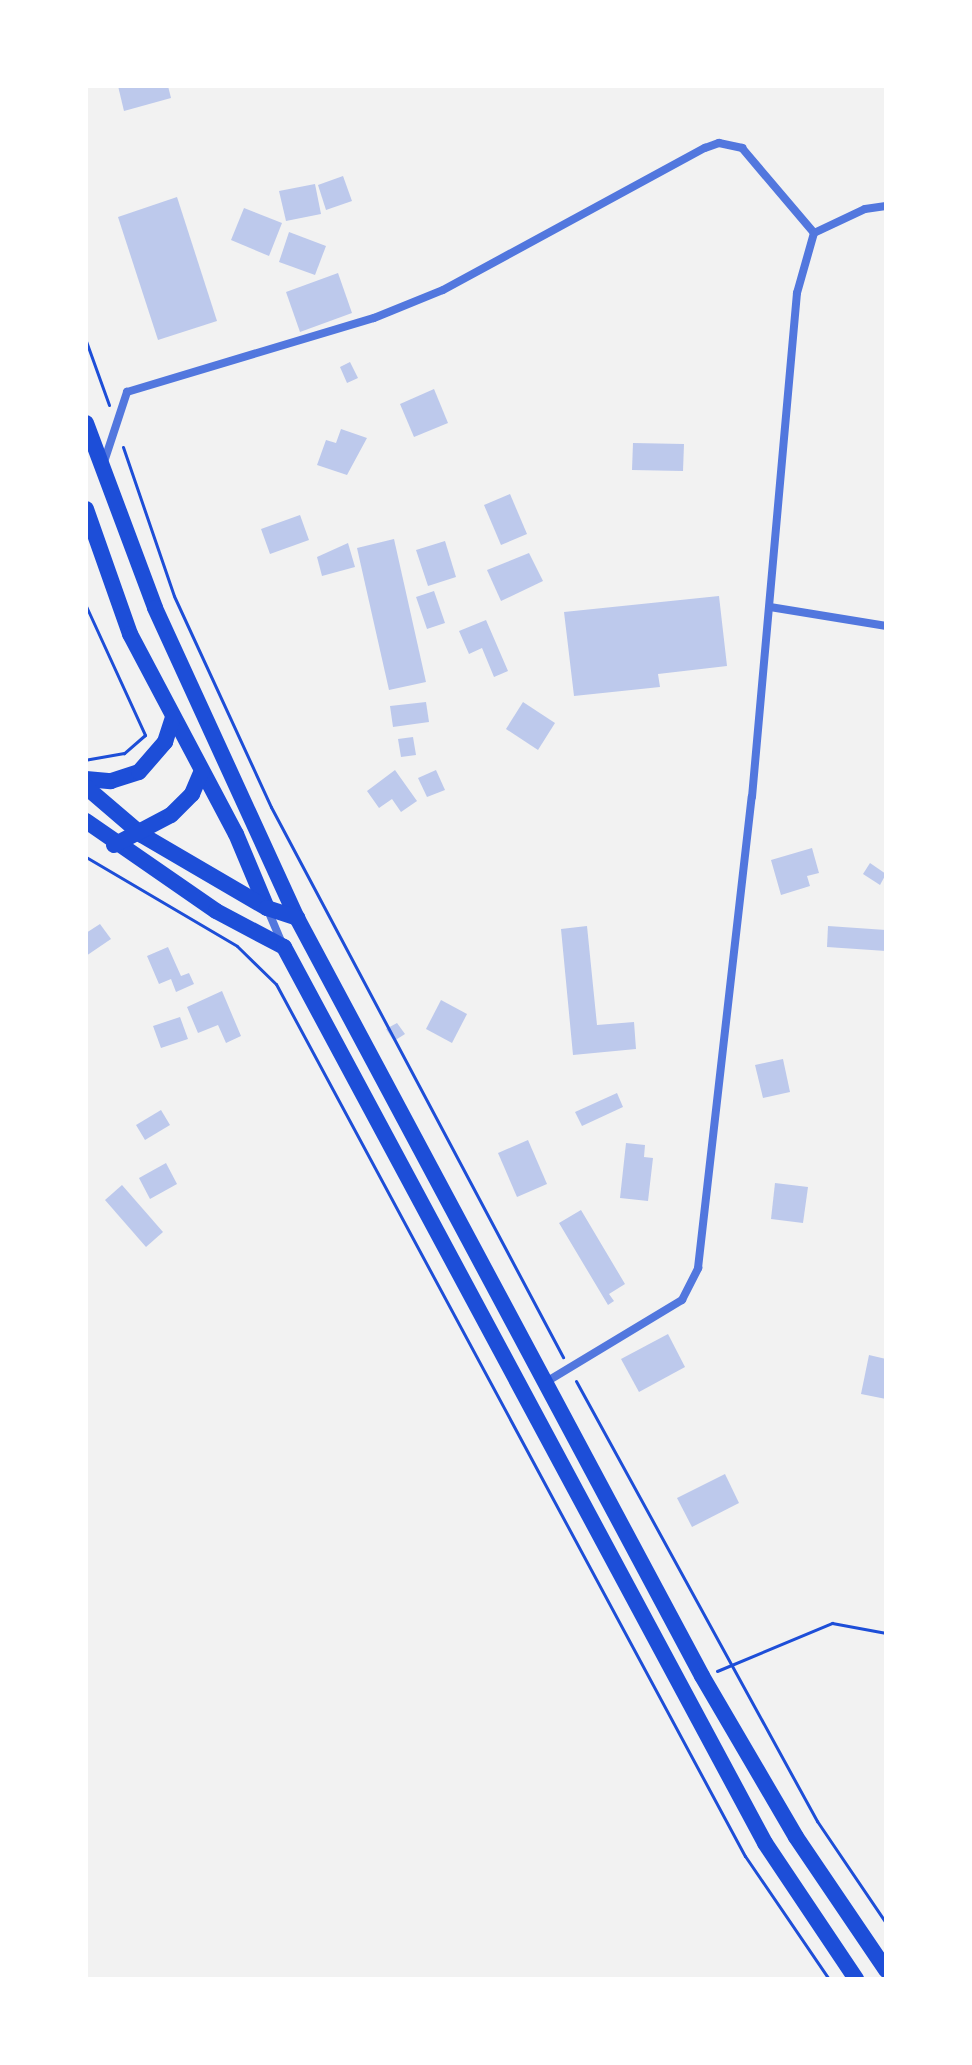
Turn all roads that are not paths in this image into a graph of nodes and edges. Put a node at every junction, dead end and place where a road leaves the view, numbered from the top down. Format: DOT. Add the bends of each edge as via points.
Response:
graph roads {
  1 [pos="886,206"];
  2 [pos="814,233"];
  3 [pos="86,423"];
  4 [pos="101,471"];
  5 [pos="86,509"];
  6 [pos="770,607"];
  7 [pos="886,626"];
  8 [pos="173,717"];
  9 [pos="202,771"];
  10 [pos="86,779"];
  11 [pos="86,787"];
  12 [pos="86,821"];
  13 [pos="142,835"];
  14 [pos="114,845"];
  15 [pos="267,908"];
  16 [pos="297,918"];
  17 [pos="284,947"];
  18 [pos="545,1382"];
  19 [pos="886,1970"];
  20 [pos="856,1979"];
  1 -- 2 [label="street" via="865,209"];
  2 -- 4 [label="street" via="754,157 719,143 443,290 374,318 127,392"];
  2 -- 6 [label="street" via="797,293"];
  3 -- 4 [label="main road"];
  4 -- 16 [label="main road" via="155,608"];
  5 -- 8 [label="main road" via="130,634"];
  6 -- 7 [label="street"];
  6 -- 18 [label="street" via="721,1094 698,1268 682,1300"];
  8 -- 9 [label="main road"];
  8 -- 10 [label="main road" via="165,742 139,772 111,781"];
  9 -- 13 [label="main road" via="192,794"];
  9 -- 15 [label="main road"];
  11 -- 13 [label="main road"];
  12 -- 14 [label="main road"];
  13 -- 14 [label="main road"];
  13 -- 15 [label="main road"];
  14 -- 17 [label="main road"];
  15 -- 16 [label="main road"];
  15 -- 17 [label="street"];
  16 -- 18 [label="main road"];
  17 -- 20 [label="main road" via="765,1843"];
  18 -- 19 [label="main road" via="702,1676 796,1837"];
}
